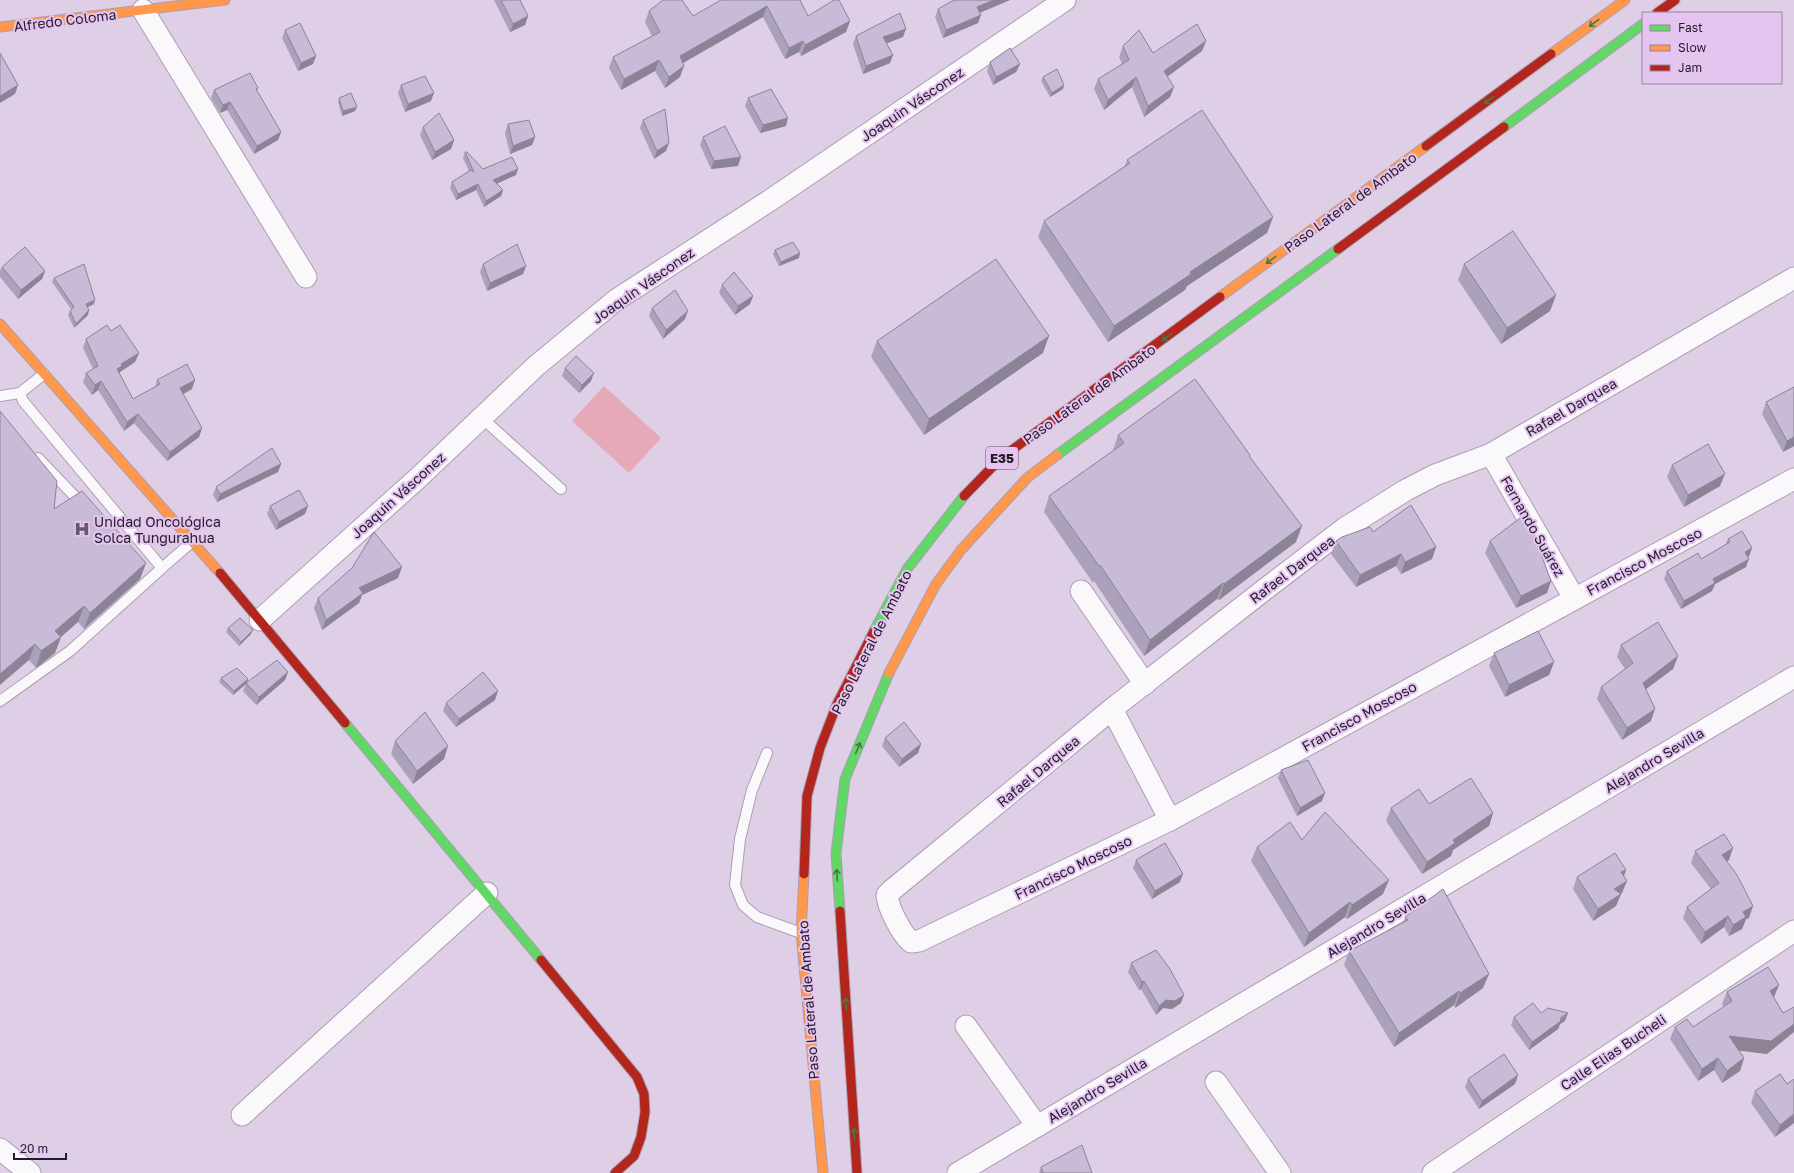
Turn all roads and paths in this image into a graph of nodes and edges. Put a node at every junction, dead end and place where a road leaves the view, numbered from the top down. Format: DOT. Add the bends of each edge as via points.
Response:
graph roads {
  1 [pos="225,0"];
  2 [pos="1066,0"];
  3 [pos="1625,0"];
  4 [pos="1675,0"];
  5 [pos="143,10"];
  6 [pos="1658,12"];
  7 [pos="1642,25"];
  8 [pos="0,28"];
  9 [pos="306,277"];
  10 [pos="1794,278"];
  11 [pos="0,324"];
  12 [pos="44,374"];
  13 [pos="20,393"];
  14 [pos="0,396"];
  15 [pos="482,418"];
  16 [pos="33,452"];
  17 [pos="1491,454"];
  18 [pos="1794,479"];
  19 [pos="561,489"];
  20 [pos="88,510"];
  21 [pos="192,541"];
  22 [pos="162,568"];
  23 [pos="1081,591"];
  24 [pos="1574,598"];
  25 [pos="260,620"];
  26 [pos="1794,677"];
  27 [pos="1145,684"];
  28 [pos="0,701"];
  29 [pos="1112,709"];
  30 [pos="767,753"];
  31 [pos="1170,820"];
  32 [pos="487,893"];
  33 [pos="1794,931"];
  34 [pos="801,933"];
  35 [pos="919,942"];
  36 [pos="966,1026"];
  37 [pos="812,1062"];
  38 [pos="1216,1082"];
  39 [pos="242,1115"];
  40 [pos="1037,1126"];
  41 [pos="0,1149"];
  42 [pos="30,1173"];
  43 [pos="615,1173"];
  44 [pos="814,1173"];
  45 [pos="823,1173"];
  46 [pos="857,1173"];
  47 [pos="958,1173"];
  48 [pos="1280,1173"];
  49 [pos="1432,1173"];
  1 -- 5 [label="main road, Alfredo Coloma"];
  2 -- 15 [label="street, Joaquin Vásconez" via="769,201 616,300 536,366"];
  3 -- 34 [label="main road, Paso Lateral de Ambato / E35, one-way" via="1416,158 1001,458 960,499 907,569 837,704 820,748 807,796"];
  4 -- 6 [label="main road"];
  5 -- 8 [label="main road, Alfredo Coloma"];
  5 -- 9 [label="street"];
  46 -- 7 [label="main road, E35, one-way" via="836,853 845,779 887,676 936,584 961,550 1027,478 1430,177"];
  10 -- 17 [label="street, Rafael Darquea"];
  11 -- 12 [label="main road"];
  12 -- 13 [label="lane"];
  12 -- 21 [label="main road"];
  13 -- 14 [label="lane"];
  13 -- 22 [label="lane" via="27,408"];
  15 -- 19 [label="lane"];
  15 -- 25 [label="street, Joaquin Vásconez"];
  16 -- 20 [label="lane"];
  17 -- 24 [label="street, Fernando Suárez"];
  17 -- 27 [label="street, Rafael Darquea" via="1435,475 1345,528"];
  18 -- 24 [label="street, Francisco Moscoso"];
  21 -- 22 [label="lane"];
  21 -- 25 [label="main road"];
  22 -- 28 [label="lane" via="147,575 70,651"];
  23 -- 27 [label="street"];
  24 -- 31 [label="street, Francisco Moscoso"];
  25 -- 32 [label="main road"];
  26 -- 40 [label="street, Alejandro Sevilla"];
  27 -- 29 [label="street, Rafael Darquea"];
  29 -- 31 [label="street"];
  29 -- 35 [label="street, Rafael Darquea" via="887,895 887,903 905,936 911,942"];
  30 -- 34 [label="lane" via="752,790 740,839 735,885 743,905 757,917"];
  31 -- 35 [label="street, Francisco Moscoso"];
  32 -- 39 [label="street"];
  32 -- 43 [label="main road" via="637,1077 644,1094 645,1112 641,1137 634,1156"];
  33 -- 49 [label="street, Calle Elias Bucheli"];
  34 -- 37 [label="main road, Paso Lateral de Ambato / E35"];
  36 -- 40 [label="street"];
  37 -- 44 [label="main road"];
  37 -- 45 [label="main road, Paso Lateral de Ambato / E35"];
  38 -- 48 [label="street"];
  40 -- 47 [label="street, Alejandro Sevilla"];
  41 -- 42 [label="street"];
}
